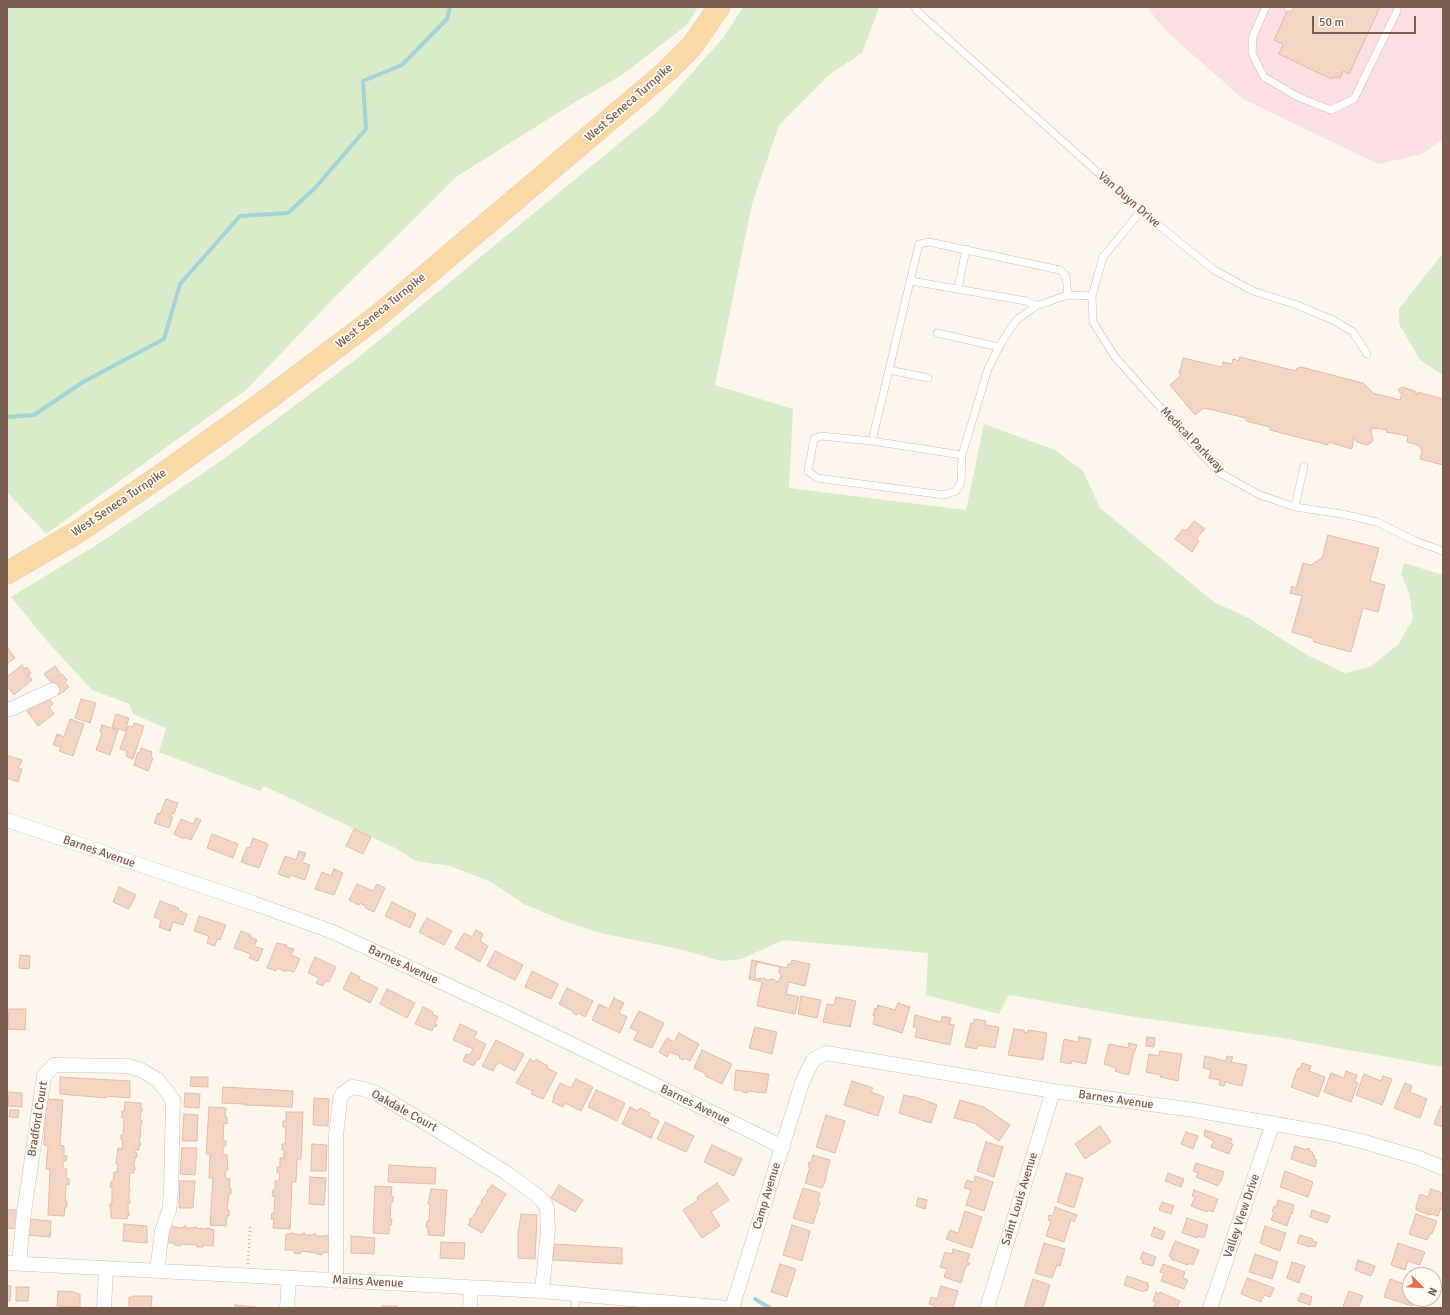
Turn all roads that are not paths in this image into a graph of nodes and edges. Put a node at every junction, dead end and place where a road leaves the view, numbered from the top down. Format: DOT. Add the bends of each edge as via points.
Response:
graph roads {
  1 [pos="719,7"];
  2 [pos="915,7"];
  3 [pos="1266,7"];
  4 [pos="1397,11"];
  5 [pos="1141,211"];
  6 [pos="966,249"];
  7 [pos="911,281"];
  8 [pos="958,289"];
  9 [pos="1068,295"];
  10 [pos="1092,296"];
  11 [pos="1036,306"];
  12 [pos="937,333"];
  13 [pos="999,347"];
  14 [pos="1367,354"];
  15 [pos="889,370"];
  16 [pos="928,378"];
  17 [pos="872,441"];
  18 [pos="962,454"];
  19 [pos="1304,466"];
  20 [pos="1295,507"];
  21 [pos="1443,551"];
  22 [pos="7,573"];
  23 [pos="52,690"];
  24 [pos="7,708"];
  25 [pos="7,820"];
  26 [pos="802,1083"];
  27 [pos="1053,1091"];
  28 [pos="1273,1123"];
  29 [pos="782,1147"];
  30 [pos="1443,1168"];
  31 [pos="13,1263"];
  32 [pos="106,1269"];
  33 [pos="157,1271"];
  34 [pos="289,1278"];
  35 [pos="336,1281"];
  36 [pos="471,1288"];
  37 [pos="542,1291"];
  38 [pos="575,1301"];
  39 [pos="104,1308"];
  40 [pos="287,1308"];
  41 [pos="470,1308"];
  42 [pos="728,1308"];
  43 [pos="732,1308"];
  44 [pos="987,1308"];
  45 [pos="1210,1308"];
  1 -- 22 [label="main road, West Seneca Turnpike" via="692,46 667,71 379,315 265,401 166,471 79,531"];
  2 -- 5 [label="lane, Van Duyn Drive"];
  3 -- 4 [label="lane" via="1253,36 1252,53 1264,77 1298,97 1331,110 1354,100"];
  5 -- 10 [label="lane, Medical Parkway" via="1103,257"];
  5 -- 14 [label="lane, Van Duyn Drive" via="1214,270 1253,290 1333,320 1353,332"];
  6 -- 7 [label="lane" via="929,242 920,244"];
  6 -- 8 [label="lane"];
  6 -- 9 [label="lane" via="1060,270 1066,276"];
  7 -- 8 [label="lane"];
  7 -- 15 [label="lane"];
  8 -- 11 [label="lane" via="1026,301"];
  9 -- 10 [label="lane"];
  9 -- 11 [label="lane"];
  10 -- 20 [label="lane, Medical Parkway" via="1093,322 1115,357 1218,472 1260,495"];
  11 -- 13 [label="lane" via="1018,319"];
  12 -- 13 [label="lane"];
  13 -- 18 [label="lane" via="988,369"];
  15 -- 16 [label="lane"];
  15 -- 17 [label="lane"];
  17 -- 18 [label="lane"];
  17 -- 18 [label="lane" via="822,436 814,439 808,471 818,478 944,494 956,492 961,482"];
  19 -- 20 [label="lane"];
  20 -- 21 [label="lane, Medical Parkway" via="1377,522 1415,541"];
  23 -- 24 [label="street" via="11,710"];
  25 -- 29 [label="street, Barnes Avenue" via="332,932 512,1015"];
  26 -- 27 [label="street, Barnes Avenue" via="812,1060 826,1053"];
  26 -- 29 [label="street, Camp Avenue"];
  27 -- 28 [label="street, Barnes Avenue"];
  27 -- 44 [label="street, Saint Louis Avenue"];
  28 -- 30 [label="street, Barnes Avenue" via="1361,1141"];
  28 -- 45 [label="street, Valley View Drive"];
  29 -- 43 [label="street, Camp Avenue"];
  31 -- 32 [label="street, Mains Avenue"];
  31 -- 33 [label="street, Bradford Court" via="24,1212 44,1076 54,1065 128,1066 158,1080 173,1100 171,1192 169,1211 162,1231"];
  32 -- 33 [label="street, Mains Avenue"];
  32 -- 39 [label="street"];
  33 -- 34 [label="street, Mains Avenue"];
  34 -- 35 [label="street, Mains Avenue"];
  34 -- 40 [label="street"];
  35 -- 36 [label="street, Mains Avenue"];
  35 -- 37 [label="street, Oakdale Court" via="336,1136 340,1099 343,1093 352,1087 376,1093 505,1172 538,1196 546,1205 548,1230"];
  36 -- 37 [label="street, Mains Avenue"];
  36 -- 41 [label="street"];
  37 -- 38 [label="street, Mains Avenue"];
  38 -- 42 [label="street, Mains Avenue"];
}
